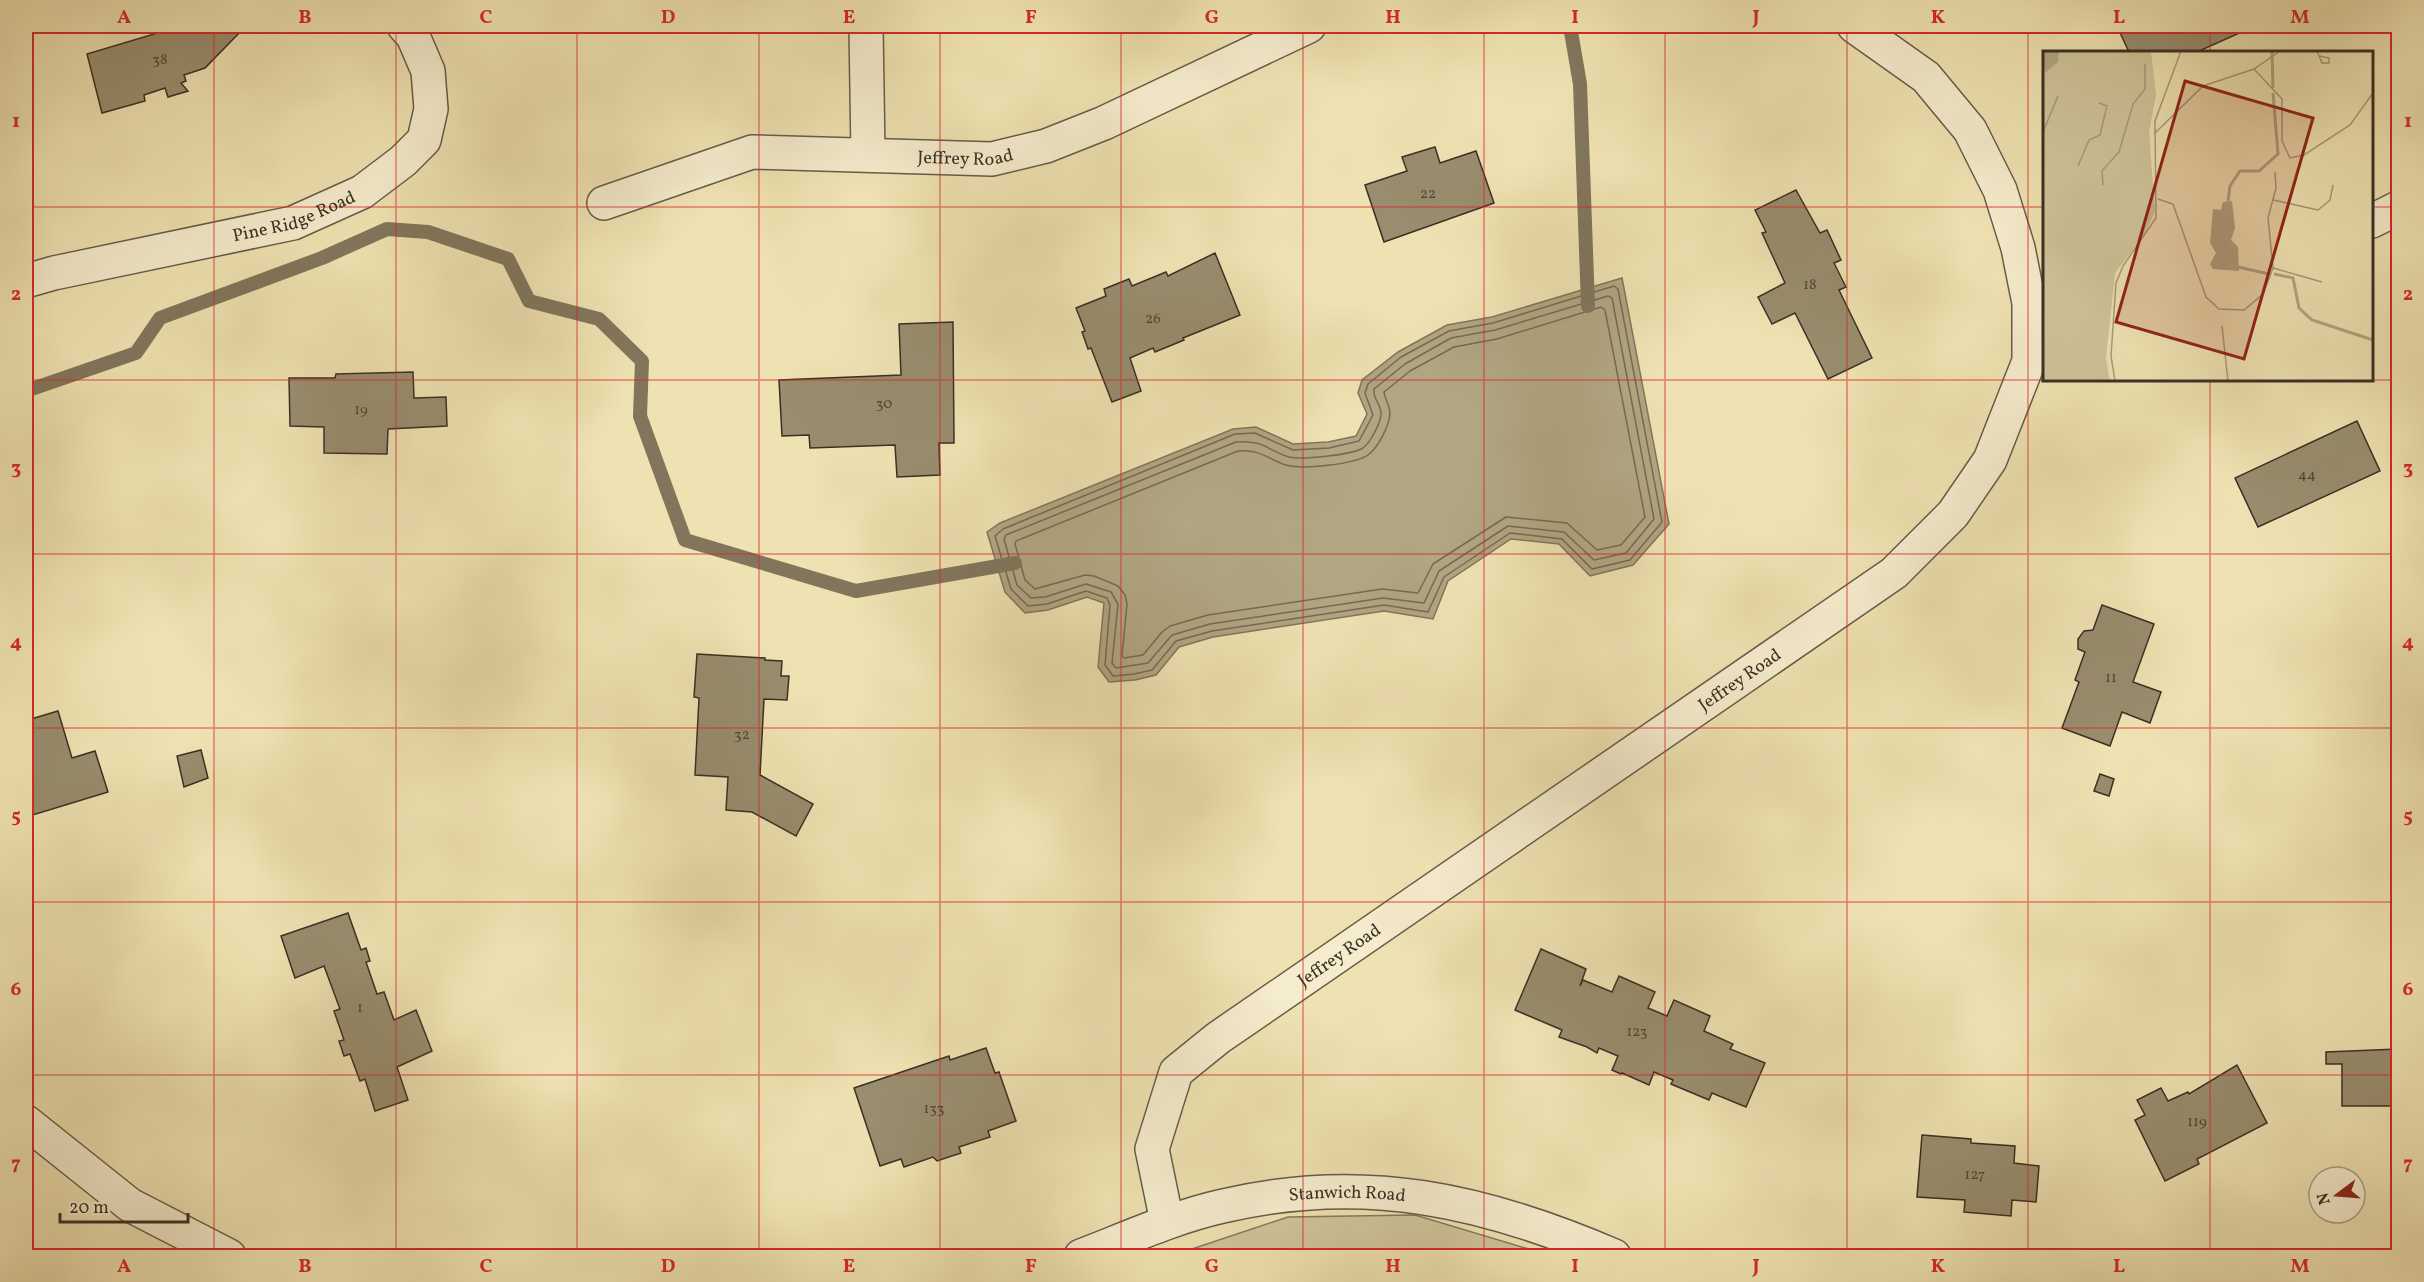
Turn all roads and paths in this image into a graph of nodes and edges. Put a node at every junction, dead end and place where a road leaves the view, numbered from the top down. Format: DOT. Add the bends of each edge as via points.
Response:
graph roads {
  1 [pos="404,26"];
  2 [pos="866,26"];
  3 [pos="1309,26"];
  4 [pos="1854,26"];
  5 [pos="868,154"];
  6 [pos="604,203"];
  7 [pos="2398,208"];
  8 [pos="2373,220"];
  9 [pos="26,281"];
  10 [pos="26,1122"];
  11 [pos="1167,1222"];
  12 [pos="229,1257"];
  13 [pos="1081,1257"];
  14 [pos="1614,1257"];
  1 -- 9 [label="street, Pine Ridge Road" via="413,36 428,71 431,109 424,140 362,192 293,223"];
  2 -- 5 [label="street"];
  3 -- 5 [label="street, Jeffrey Road" via="1104,123 1046,146 993,159"];
  4 -- 11 [label="street, Jeffrey Road" via="1926,77 1970,130 2000,190 2018,248 2029,303 2029,361 1990,460 1953,514 1894,573 1218,1038 1176,1072 1152,1149"];
  5 -- 6 [label="street, Jeffrey Road" via="753,152"];
  7 -- 8 [label="street"];
  10 -- 12 [label="street" via="130,1205"];
  11 -- 13 [label="street, Stanwich Road"];
  11 -- 14 [label="street, Stanwich Road" via="1258,1198 1337,1191 1385,1192 1508,1216"];
}
